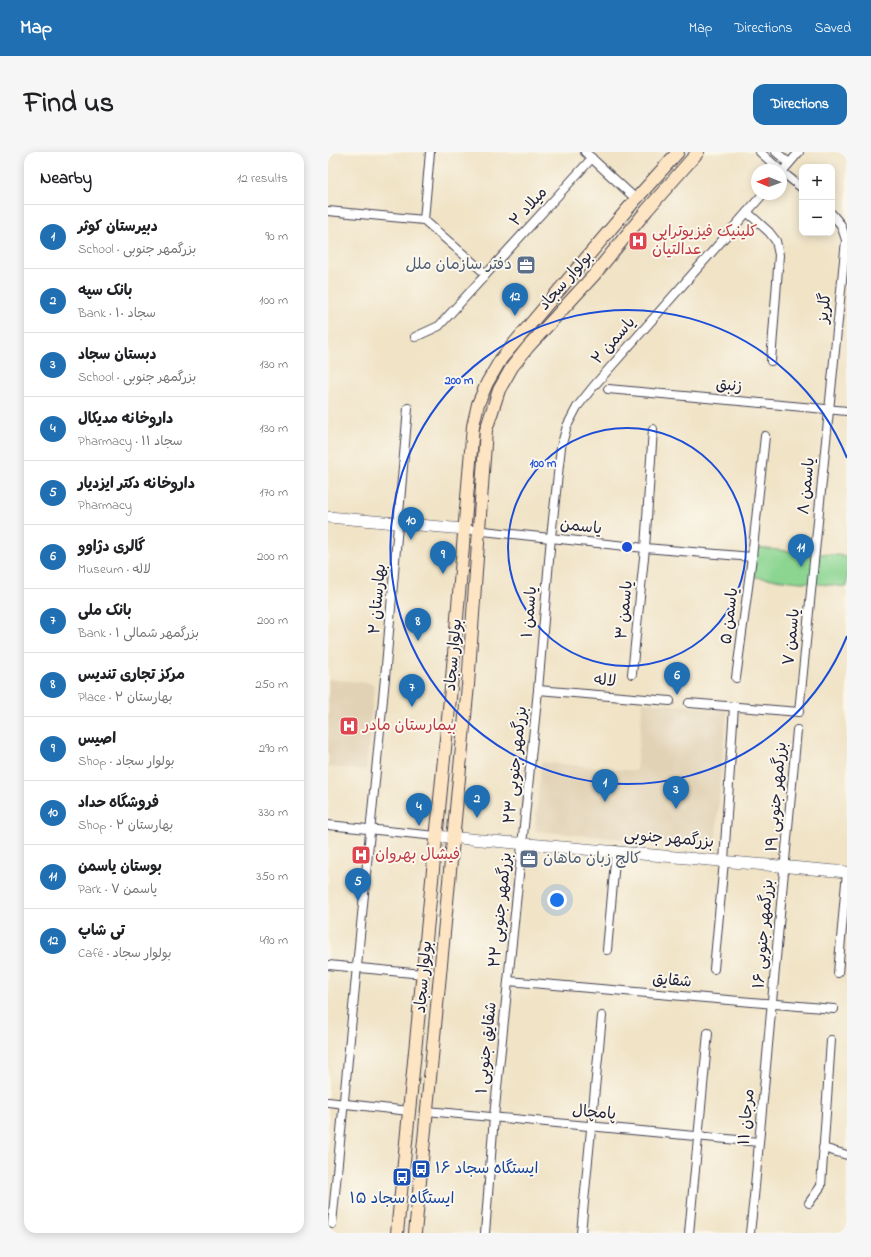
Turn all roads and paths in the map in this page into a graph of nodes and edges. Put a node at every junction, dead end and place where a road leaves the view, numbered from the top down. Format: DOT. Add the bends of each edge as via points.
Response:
graph roads {
  1 [pos="430,152"];
  2 [pos="585,152"];
  3 [pos="678,152"];
  4 [pos="698,152"];
  5 [pos="760,152"];
  6 [pos="776,152"];
  7 [pos="799,152"];
  8 [pos="592,158"];
  9 [pos="789,163"];
  10 [pos="773,164"];
  11 [pos="787,176"];
  12 [pos="799,186"];
  13 [pos="636,199"];
  14 [pos="757,200"];
  15 [pos="328,211"];
  16 [pos="747,212"];
  17 [pos="835,218"];
  18 [pos="424,220"];
  19 [pos="846,257"];
  20 [pos="486,274"];
  21 [pos="414,337"];
  22 [pos="771,361"];
  23 [pos="608,389"];
  24 [pos="408,408"];
  25 [pos="829,409"];
  26 [pos="847,411"];
  27 [pos="653,429"];
  28 [pos="765,436"];
  29 [pos="328,517"];
  30 [pos="398,523"];
  31 [pos="464,529"];
  32 [pos="479,531"];
  33 [pos="551,537"];
  34 [pos="645,548"];
  35 [pos="752,557"];
  36 [pos="813,566"];
  37 [pos="632,674"];
  38 [pos="736,678"];
  39 [pos="538,690"];
  40 [pos="670,701"];
  41 [pos="689,703"];
  42 [pos="734,706"];
  43 [pos="797,730"];
  44 [pos="328,825"];
  45 [pos="370,830"];
  46 [pos="436,836"];
  47 [pos="453,837"];
  48 [pos="522,842"];
  49 [pos="616,850"];
  50 [pos="724,861"];
  51 [pos="784,866"];
  52 [pos="847,871"];
  53 [pos="607,950"];
  54 [pos="328,965"];
  55 [pos="357,968"];
  56 [pos="714,970"];
  57 [pos="838,973"];
  58 [pos="423,974"];
  59 [pos="508,981"];
  60 [pos="772,1004"];
  61 [pos="834,1009"];
  62 [pos="602,1016"];
  63 [pos="708,1033"];
  64 [pos="831,1040"];
  65 [pos="328,1102"];
  66 [pos="344,1104"];
  67 [pos="409,1110"];
  68 [pos="427,1111"];
  69 [pos="494,1117"];
  70 [pos="591,1126"];
  71 [pos="698,1136"];
  72 [pos="759,1142"];
  73 [pos="823,1148"];
  74 [pos="847,1155"];
  75 [pos="809,1203"];
  76 [pos="332,1224"];
  77 [pos="397,1233"];
  78 [pos="415,1233"];
  79 [pos="485,1233"];
  80 [pos="581,1233"];
  81 [pos="689,1233"];
  82 [pos="750,1233"];
  1 -- 18 [label="street"];
  2 -- 8 [label="street"];
  3 -- 13 [label="main road, بولوار سجاد"];
  4 -- 32 [label="main road, بولوار سجاد" via="512,367 499,390 486,430"];
  5 -- 10 [label="street"];
  6 -- 9 [label="street"];
  7 -- 9 [label="street"];
  8 -- 13 [label="street"];
  8 -- 20 [label="street, میلاد ۲"];
  11 -- 12 [label="street"];
  13 -- 31 [label="main road, بولوار سجاد" via="501,359 487,383 478,404 473,426"];
  14 -- 16 [label="street, یاسمن ۲"];
  15 -- 18 [label="street"];
  16 -- 22 [label="street" via="776,241 779,255"];
  16 -- 33 [label="street, یاسمن ۲" via="577,407 567,426 561,446"];
  17 -- 19 [label="street, گلریز" via="844,232"];
  18 -- 20 [label="street"];
  19 -- 25 [label="street, گلریز"];
  20 -- 21 [label="street, میلاد ۲" via="438,326"];
  23 -- 25 [label="street, زنبق"];
  24 -- 30 [label="street, بهارستان ۲"];
  25 -- 26 [label="street, زنبق"];
  25 -- 36 [label="street, یاسمن ۸"];
  27 -- 34 [label="street, یاسمن ۳"];
  28 -- 35 [label="street, یاسمن ۵"];
  29 -- 30 [label="street"];
  30 -- 31 [label="street"];
  30 -- 45 [label="street, بهارستان ۲"];
  31 -- 32 [label="street, یاسمن"];
  31 -- 46 [label="main road, بولوار سجاد"];
  32 -- 33 [label="street, یاسمن"];
  32 -- 47 [label="main road, بولوار سجاد" via="468,685"];
  33 -- 34 [label="street, یاسمن"];
  33 -- 39 [label="street, یاسمن ۱"];
  34 -- 35 [label="street, یاسمن"];
  34 -- 37 [label="street, یاسمن ۳"];
  35 -- 38 [label="street, یاسمن ۵"];
  36 -- 42 [label="street, یاسمن ۷" via="799,712"];
  39 -- 40 [label="street, لاله"];
  39 -- 48 [label="street, بزرگمهر جنوبی ۲۳"];
  41 -- 42 [label="street"];
  42 -- 50 [label="street"];
  43 -- 51 [label="street, بزرگمهر جنوبی ۱۹"];
  44 -- 45 [label="street"];
  45 -- 46 [label="street"];
  45 -- 55 [label="street, بهارستان ۲"];
  46 -- 47 [label="street, بزرگمهر جنوبی"];
  46 -- 58 [label="main road, بولوار سجاد"];
  47 -- 48 [label="street, بزرگمهر جنوبی"];
  47 -- 68 [label="main road, بولوار سجاد"];
  48 -- 49 [label="street, بزرگمهر جنوبی"];
  48 -- 59 [label="street, بزرگمهر جنوبی ۲۲"];
  49 -- 50 [label="street, بزرگمهر جنوبی"];
  49 -- 53 [label="street"];
  50 -- 51 [label="street, بزرگمهر جنوبی"];
  50 -- 56 [label="street"];
  51 -- 52 [label="street, بزرگمهر جنوبی"];
  51 -- 60 [label="street, بزرگمهر جنوبی ۱۶"];
  52 -- 57 [label="street"];
  54 -- 55 [label="street"];
  55 -- 58 [label="street"];
  55 -- 66 [label="street, بهارستان ۲"];
  58 -- 67 [label="main road, بولوار سجاد"];
  59 -- 60 [label="street, شقایق"];
  59 -- 69 [label="street, شقایق جنوبی ۱"];
  60 -- 61 [label="street, شقایق"];
  60 -- 72 [label="street, مرجان ۱۱"];
  62 -- 70 [label="street"];
  63 -- 71 [label="street"];
  64 -- 73 [label="street"];
  65 -- 66 [label="street"];
  66 -- 67 [label="street"];
  66 -- 76 [label="street, بهارستان ۲"];
  67 -- 77 [label="main road, بولوار سجاد"];
  68 -- 69 [label="street, پامچال"];
  68 -- 78 [label="main road, بولوار سجاد"];
  69 -- 70 [label="street, پامچال"];
  69 -- 79 [label="street, شقایق جنوبی ۱"];
  70 -- 71 [label="street, پامچال"];
  70 -- 80 [label="street"];
  71 -- 72 [label="street, پامچال"];
  71 -- 81 [label="street"];
  72 -- 82 [label="street, مرجان ۱۱"];
  73 -- 74 [label="street"];
  73 -- 75 [label="street" via="821,1186"];
}
